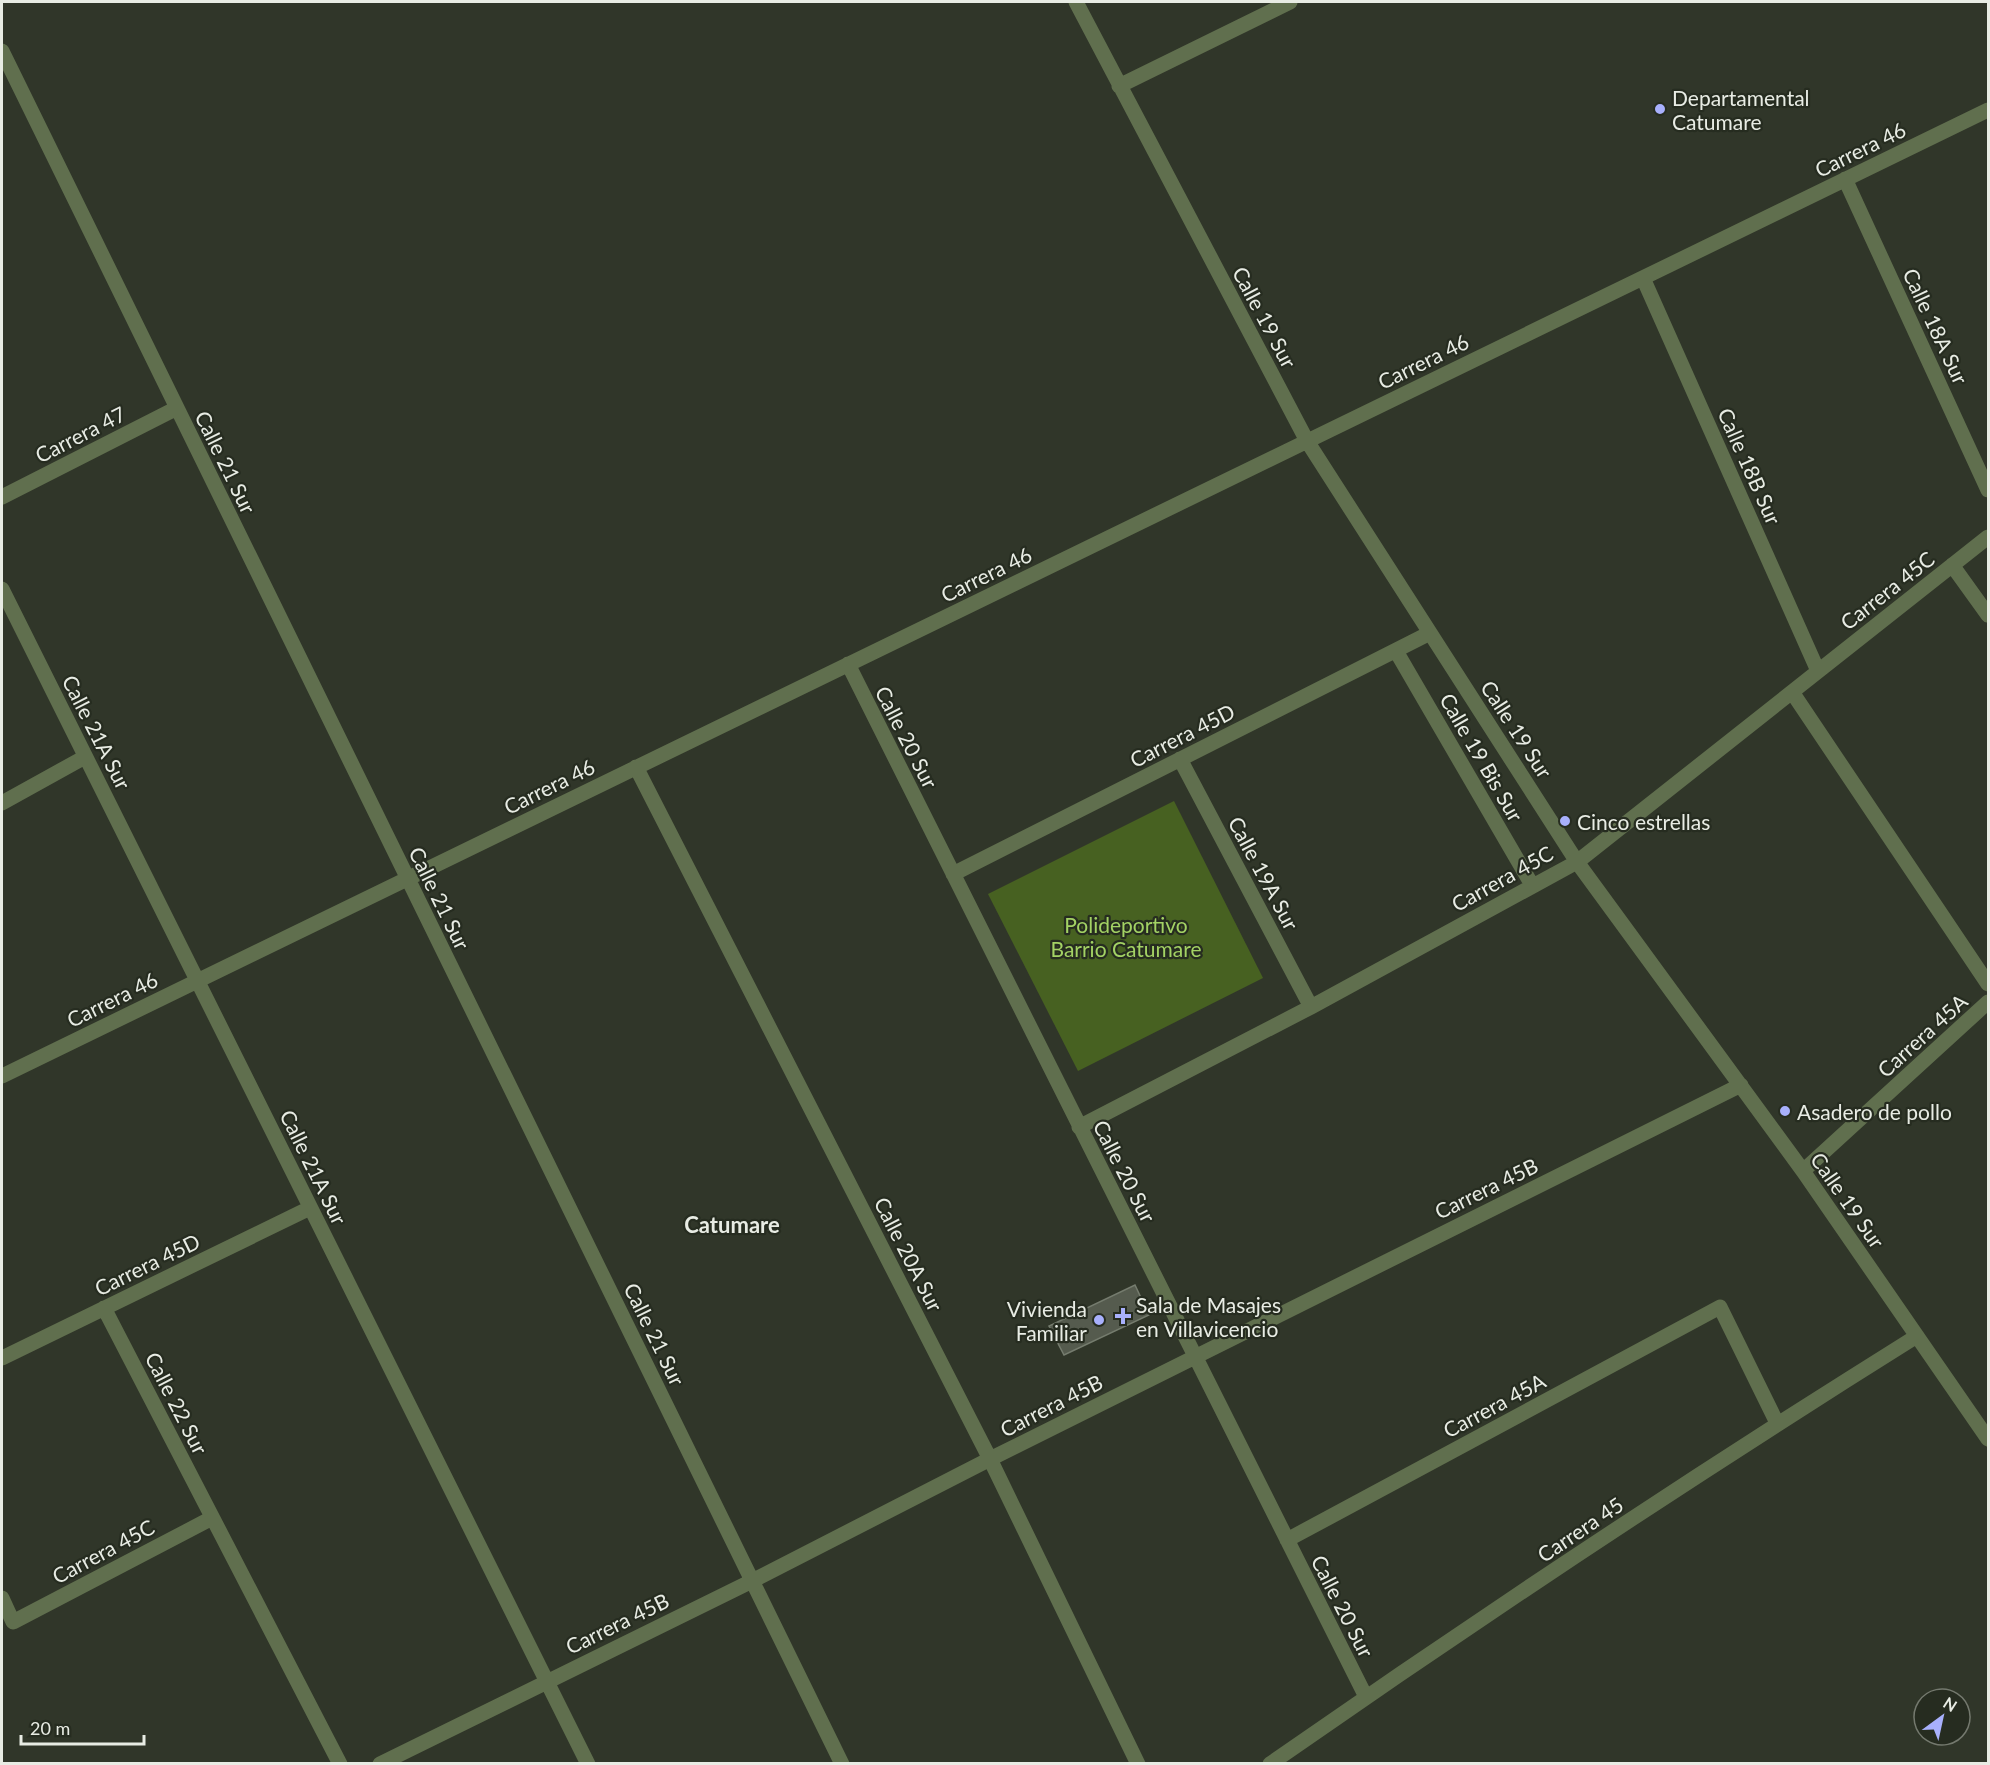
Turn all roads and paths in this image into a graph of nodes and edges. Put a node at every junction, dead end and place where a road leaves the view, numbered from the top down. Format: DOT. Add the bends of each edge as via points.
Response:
graph roads {
  1 [pos="1076,2"];
  2 [pos="1290,2"];
  3 [pos="2,51"];
  4 [pos="1119,86"];
  5 [pos="1989,110"];
  6 [pos="1845,179"];
  7 [pos="1643,278"];
  8 [pos="177,408"];
  9 [pos="1307,441"];
  10 [pos="1989,490"];
  11 [pos="2,497"];
  12 [pos="1989,537"];
  13 [pos="1952,565"];
  14 [pos="2,589"];
  15 [pos="1989,615"];
  16 [pos="1430,633"];
  17 [pos="1396,651"];
  18 [pos="848,664"];
  19 [pos="1818,671"];
  20 [pos="1792,692"];
  21 [pos="86,757"];
  22 [pos="1180,759"];
  23 [pos="636,767"];
  24 [pos="2,803"];
  25 [pos="1577,862"];
  26 [pos="953,874"];
  27 [pos="407,879"];
  28 [pos="1532,885"];
  29 [pos="197,980"];
  30 [pos="1989,984"];
  31 [pos="1989,1002"];
  32 [pos="1311,1007"];
  33 [pos="2,1076"];
  34 [pos="1742,1085"];
  35 [pos="1079,1127"];
  36 [pos="1803,1171"];
  37 [pos="310,1208"];
  38 [pos="104,1308"];
  39 [pos="1917,1336"];
  40 [pos="1195,1357"];
  41 [pos="2,1358"];
  42 [pos="1777,1423"];
  43 [pos="1989,1439"];
  44 [pos="990,1459"];
  45 [pos="212,1518"];
  46 [pos="1287,1540"];
  47 [pos="752,1581"];
  48 [pos="2,1598"];
  49 [pos="546,1680"];
  50 [pos="1366,1697"];
  51 [pos="340,1764"];
  52 [pos="380,1764"];
  53 [pos="588,1764"];
  54 [pos="842,1764"];
  55 [pos="1138,1764"];
  56 [pos="1270,1764"];
  1 -- 4 [label="street, Calle 19 Sur"];
  2 -- 4 [label="street"];
  3 -- 8 [label="street, Calle 21 Sur"];
  4 -- 9 [label="street, Calle 19 Sur"];
  5 -- 6 [label="street, Carrera 46"];
  6 -- 7 [label="street, Carrera 46"];
  6 -- 10 [label="street, Calle 18A Sur"];
  7 -- 9 [label="street, Carrera 46"];
  7 -- 19 [label="street, Calle 18B Sur"];
  8 -- 11 [label="street, Carrera 47"];
  8 -- 27 [label="street, Calle 21 Sur"];
  9 -- 16 [label="street, Calle 19 Sur"];
  9 -- 18 [label="street, Carrera 46"];
  12 -- 13 [label="street, Carrera 45C"];
  13 -- 15 [label="street"];
  13 -- 19 [label="street, Carrera 45C"];
  14 -- 21 [label="street, Calle 21A Sur"];
  16 -- 17 [label="street, Carrera 45D"];
  16 -- 25 [label="street, Calle 19 Sur"];
  17 -- 22 [label="street, Carrera 45D"];
  17 -- 28 [label="street, Calle 19 Bis Sur"];
  18 -- 23 [label="street, Carrera 46"];
  18 -- 26 [label="street, Calle 20 Sur"];
  19 -- 20 [label="street, Carrera 45C"];
  20 -- 25 [label="street, Carrera 45C"];
  20 -- 30 [label="street"];
  21 -- 24 [label="street"];
  21 -- 29 [label="street, Calle 21A Sur"];
  22 -- 26 [label="street, Carrera 45D"];
  22 -- 32 [label="street, Calle 19A Sur"];
  23 -- 27 [label="street, Carrera 46"];
  23 -- 44 [label="street, Calle 20A Sur"];
  25 -- 28 [label="street, Carrera 45C"];
  25 -- 34 [label="street, Calle 19 Sur"];
  26 -- 35 [label="street, Calle 20 Sur"];
  27 -- 29 [label="street, Carrera 46"];
  27 -- 47 [label="street, Calle 21 Sur"];
  28 -- 32 [label="street, Carrera 45C"];
  29 -- 33 [label="street, Carrera 46"];
  29 -- 37 [label="street, Calle 21A Sur"];
  31 -- 36 [label="street, Carrera 45A"];
  32 -- 35 [label="street, Carrera 45C"];
  34 -- 36 [label="street, Calle 19 Sur"];
  34 -- 40 [label="street, Carrera 45B"];
  35 -- 40 [label="street, Calle 20 Sur"];
  36 -- 39 [label="street, Calle 19 Sur"];
  37 -- 38 [label="street, Carrera 45D"];
  37 -- 49 [label="street, Calle 21A Sur"];
  38 -- 41 [label="street, Carrera 45D"];
  38 -- 45 [label="street, Calle 22 Sur"];
  39 -- 42 [label="street, Carrera 45"];
  39 -- 43 [label="street, Calle 19 Sur"];
  40 -- 44 [label="street, Carrera 45B"];
  40 -- 46 [label="street, Calle 20 Sur"];
  42 -- 46 [label="street, Carrera 45A" via="1720,1307"];
  42 -- 50 [label="street, Carrera 45"];
  44 -- 47 [label="street, Carrera 45B"];
  44 -- 55 [label="street, Calle 20A Sur"];
  45 -- 48 [label="street, Carrera 45C" via="13,1622"];
  45 -- 51 [label="street, Calle 22 Sur"];
  46 -- 50 [label="street, Calle 20 Sur"];
  47 -- 49 [label="street, Carrera 45B"];
  47 -- 54 [label="street, Calle 21 Sur"];
  49 -- 52 [label="street, Carrera 45B"];
  49 -- 53 [label="street, Calle 21A Sur"];
  50 -- 56 [label="street, Carrera 45"];
}
